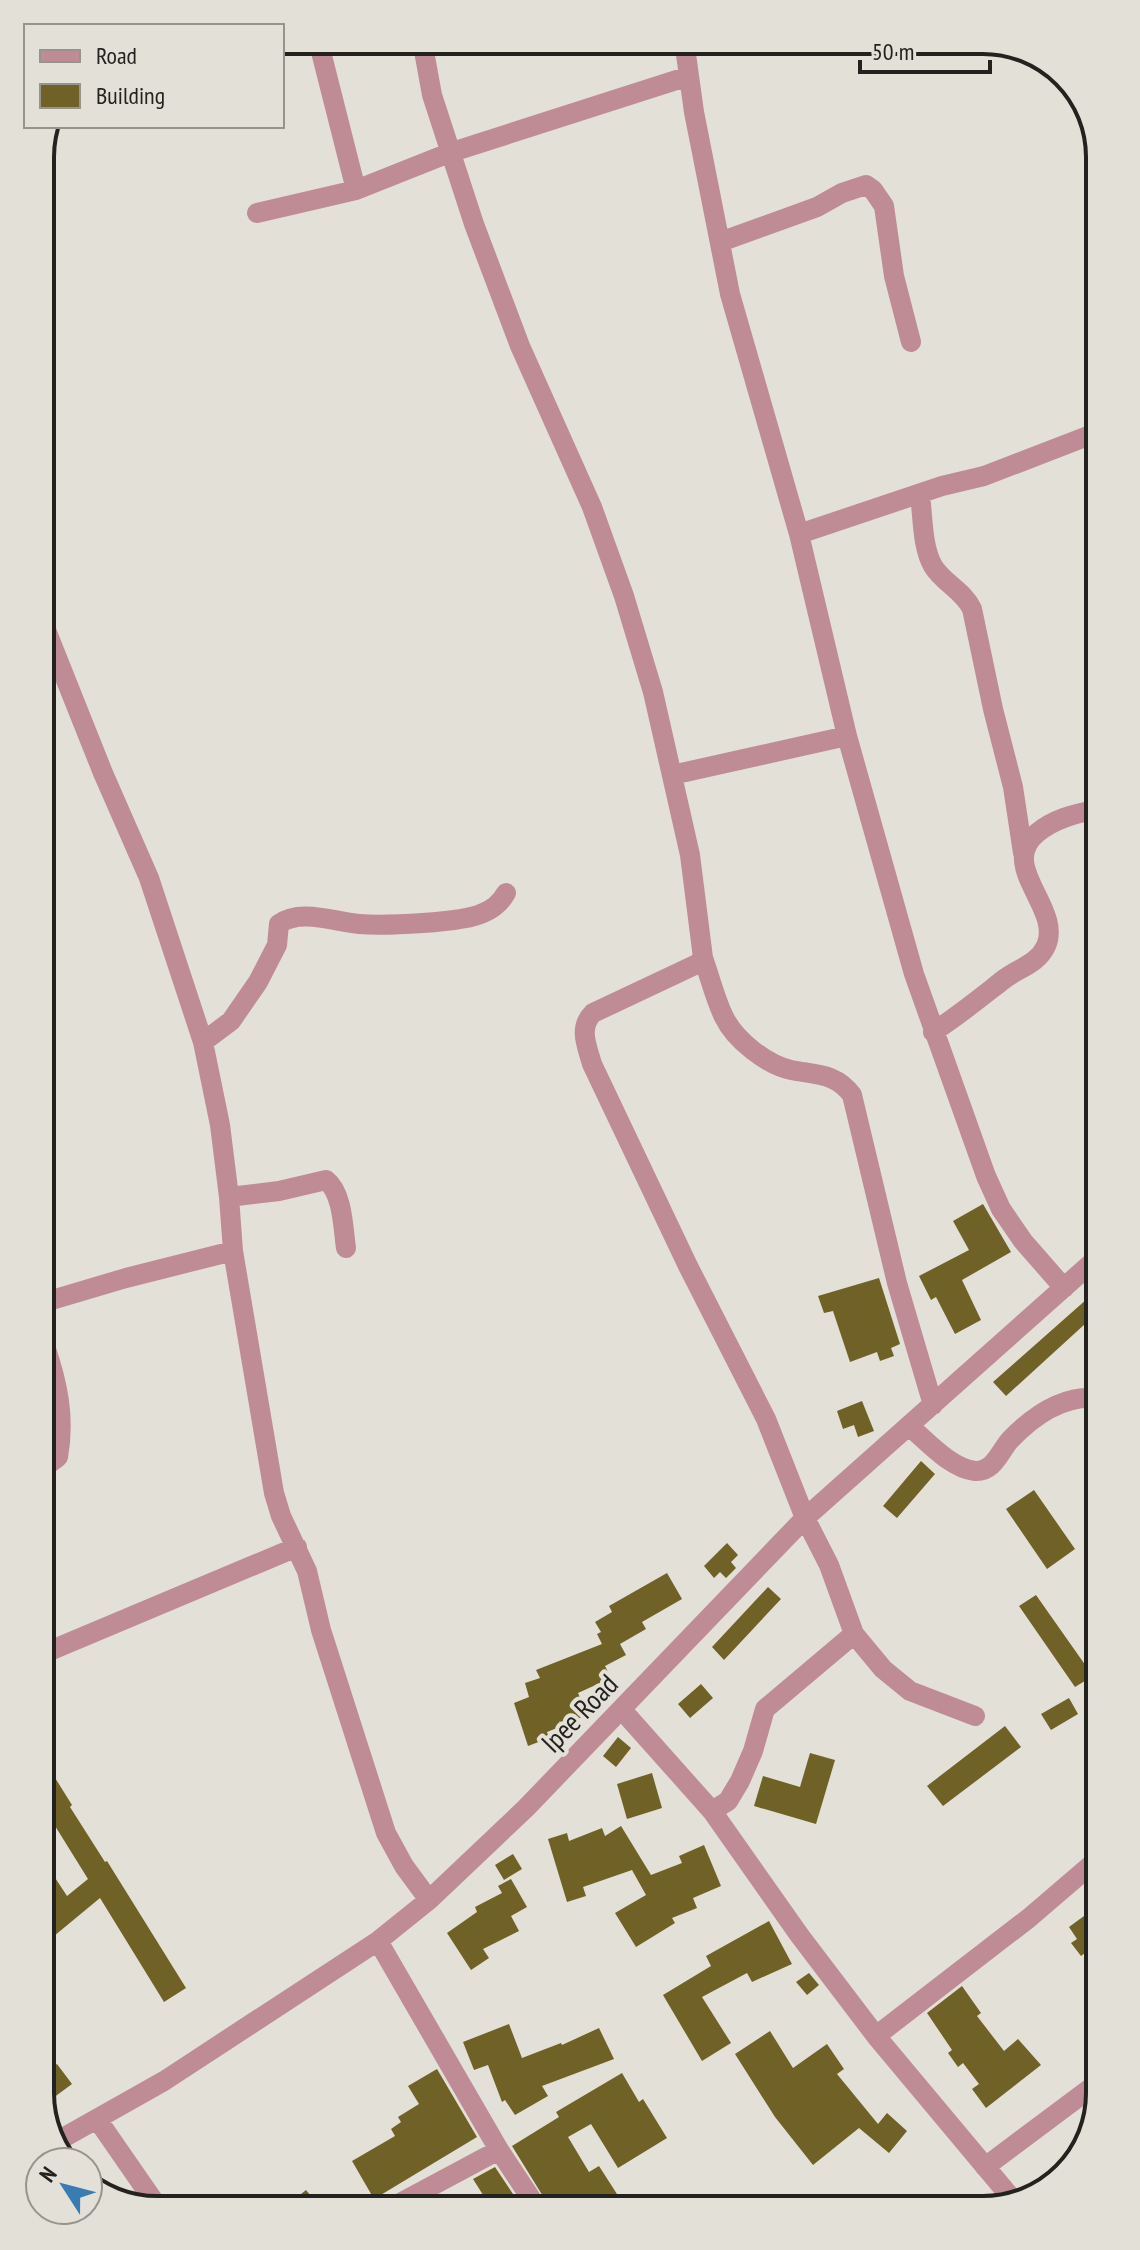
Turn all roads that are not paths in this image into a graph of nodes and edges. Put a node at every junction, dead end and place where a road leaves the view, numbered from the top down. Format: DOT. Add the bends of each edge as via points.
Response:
graph roads {
  1 [pos="322,54"];
  2 [pos="425,54"];
  3 [pos="686,54"];
  4 [pos="689,76"];
  5 [pos="449,153"];
  6 [pos="356,190"];
  7 [pos="257,213"];
  8 [pos="720,242"];
  9 [pos="911,342"];
  10 [pos="1086,437"];
  11 [pos="920,495"];
  12 [pos="799,534"];
  13 [pos="54,650"];
  14 [pos="847,736"];
  15 [pos="672,775"];
  16 [pos="1086,812"];
  17 [pos="1023,853"];
  18 [pos="506,893"];
  19 [pos="703,958"];
  20 [pos="933,1032"];
  21 [pos="203,1042"];
  22 [pos="229,1197"];
  23 [pos="346,1248"];
  24 [pos="233,1251"];
  25 [pos="1086,1268"];
  26 [pos="1064,1288"];
  27 [pos="54,1299"];
  28 [pos="54,1376"];
  29 [pos="1086,1399"];
  30 [pos="933,1405"];
  31 [pos="909,1426"];
  32 [pos="54,1460"];
  33 [pos="805,1518"];
  34 [pos="297,1547"];
  35 [pos="854,1634"];
  36 [pos="54,1649"];
  37 [pos="622,1710"];
  38 [pos="975,1716"];
  39 [pos="712,1811"];
  40 [pos="1086,1869"];
  41 [pos="429,1900"];
  42 [pos="378,1941"];
  43 [pos="876,2036"];
  44 [pos="1086,2091"];
  45 [pos="97,2119"];
  46 [pos="65,2137"];
  47 [pos="499,2150"];
  48 [pos="985,2167"];
  49 [pos="1007,2193"];
  50 [pos="150,2196"];
  51 [pos="413,2196"];
  52 [pos="529,2196"];
  1 -- 6 [label="street"];
  2 -- 5 [label="street"];
  3 -- 4 [label="street"];
  4 -- 5 [label="street"];
  4 -- 8 [label="street"];
  5 -- 6 [label="street"];
  5 -- 15 [label="street" via="520,346 592,507 653,692"];
  6 -- 7 [label="street"];
  8 -- 9 [label="street" via="866,185 884,206"];
  8 -- 12 [label="street"];
  10 -- 11 [label="street"];
  11 -- 12 [label="street"];
  11 -- 17 [label="street" via="934,568 966,596 972,609"];
  12 -- 14 [label="street"];
  13 -- 21 [label="street" via="149,878"];
  14 -- 15 [label="street"];
  14 -- 20 [label="street"];
  15 -- 19 [label="street" via="690,855"];
  16 -- 17 [label="street" via="1047,826"];
  17 -- 20 [label="street" via="1027,875 1051,927 1040,957"];
  18 -- 21 [label="street" via="496,906 469,918 376,925 286,919 279,924 277,945 258,982 231,1021"];
  19 -- 30 [label="street" via="724,1017 745,1042 787,1069 830,1076 852,1095"];
  19 -- 33 [label="street" via="593,1013 583,1030 604,1092 766,1419"];
  20 -- 26 [label="street" via="1001,1209"];
  21 -- 22 [label="street"];
  22 -- 23 [label="street" via="326,1180 334,1189"];
  22 -- 24 [label="street"];
  24 -- 27 [label="street"];
  24 -- 34 [label="street" via="274,1493"];
  25 -- 26 [label="street, Ipee Road"];
  26 -- 30 [label="street, Ipee Road"];
  28 -- 32 [label="street" via="62,1433"];
  29 -- 31 [label="street" via="1052,1407 980,1471 948,1459"];
  30 -- 31 [label="street, Ipee Road"];
  31 -- 33 [label="street, Ipee Road"];
  33 -- 35 [label="street"];
  33 -- 37 [label="street, Ipee Road"];
  34 -- 36 [label="street"];
  34 -- 41 [label="street" via="376,1808 398,1855"];
  35 -- 38 [label="street" via="910,1691"];
  35 -- 39 [label="street" via="765,1709 740,1781 728,1801"];
  37 -- 39 [label="street"];
  37 -- 41 [label="street, Ipee Road"];
  39 -- 43 [label="street"];
  40 -- 43 [label="street"];
  41 -- 42 [label="street, Ipee Road"];
  42 -- 45 [label="street, Ipee Road"];
  42 -- 47 [label="street"];
  43 -- 48 [label="street"];
  44 -- 48 [label="street"];
  45 -- 46 [label="street, Ipee Road"];
  45 -- 50 [label="street"];
  47 -- 51 [label="street"];
  47 -- 52 [label="street"];
  48 -- 49 [label="street"];
}
